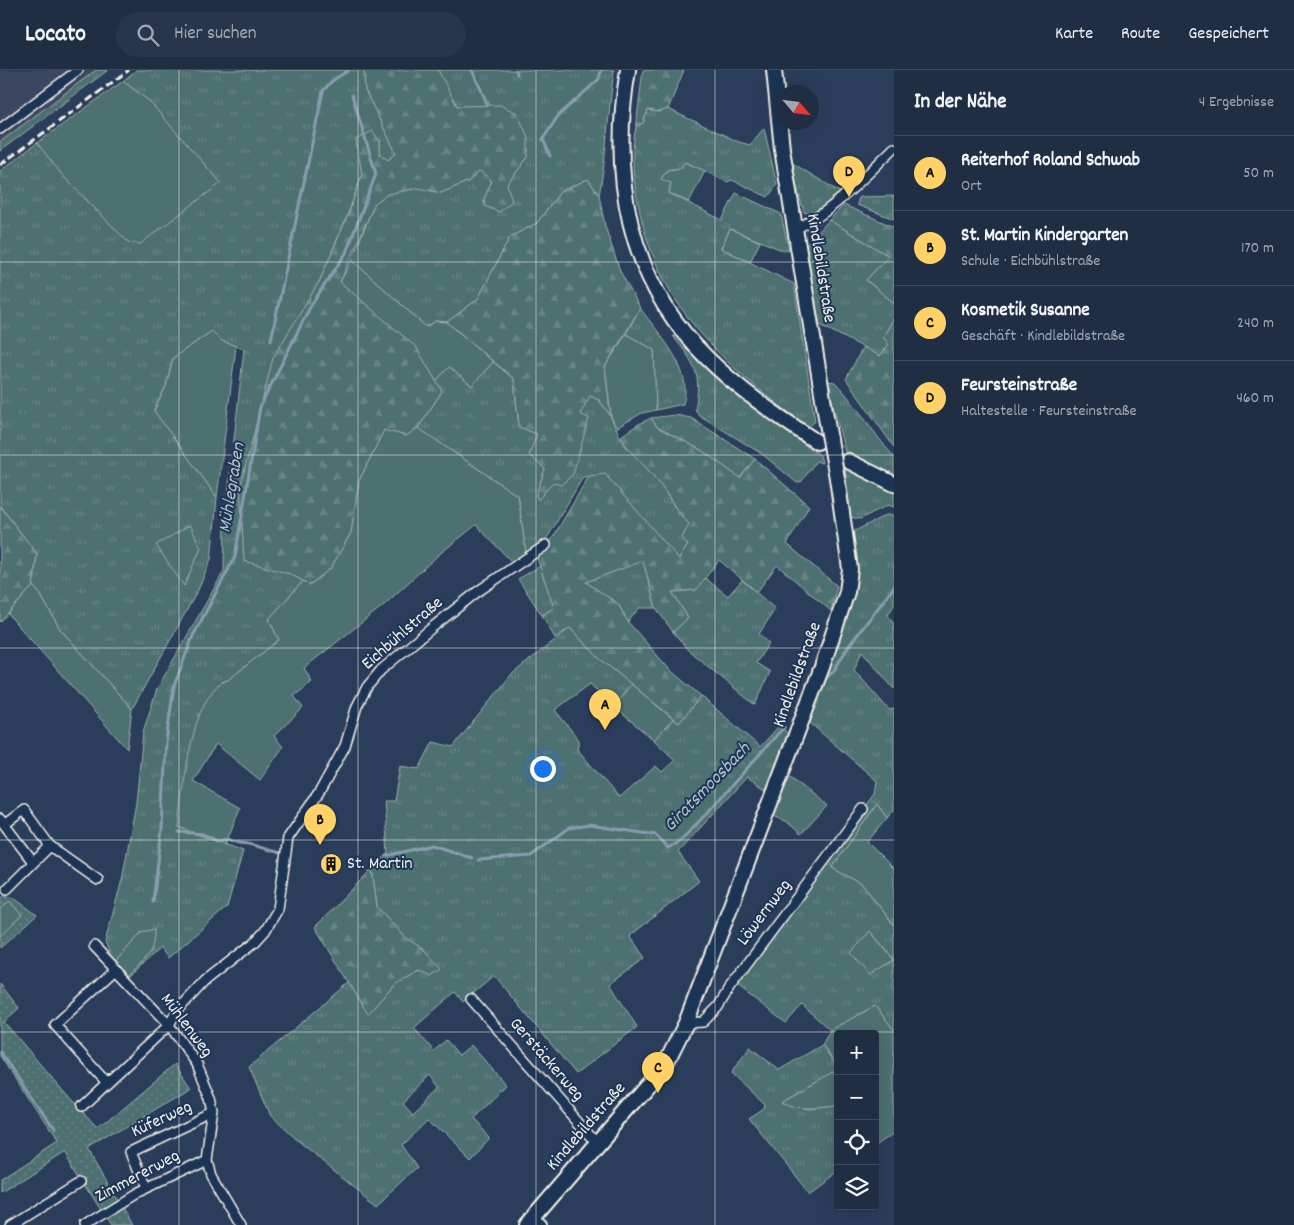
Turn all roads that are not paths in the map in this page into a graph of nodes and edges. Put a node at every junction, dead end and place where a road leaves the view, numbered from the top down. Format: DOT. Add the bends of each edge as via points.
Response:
graph roads {
  1 [pos="78,70"];
  2 [pos="628,70"];
  3 [pos="774,70"];
  4 [pos="0,130"];
  5 [pos="894,148"];
  6 [pos="795,228"];
  7 [pos="817,442"];
  8 [pos="848,461"];
  9 [pos="894,484"];
  10 [pos="546,545"];
  11 [pos="863,809"];
  12 [pos="2,821"];
  13 [pos="50,846"];
  14 [pos="33,862"];
  15 [pos="98,880"];
  16 [pos="7,889"];
  17 [pos="94,946"];
  18 [pos="116,969"];
  19 [pos="471,998"];
  20 [pos="686,1023"];
  21 [pos="169,1025"];
  22 [pos="107,1083"];
  23 [pos="81,1107"];
  24 [pos="214,1113"];
  25 [pos="598,1144"];
  26 [pos="207,1160"];
  27 [pos="81,1181"];
  28 [pos="146,1188"];
  29 [pos="535,1222"];
  30 [pos="10,1225"];
  31 [pos="85,1225"];
  32 [pos="241,1225"];
  1 -- 4 [label="street"];
  2 -- 7 [label="main road" via="620,147 624,195 639,254 656,289 679,326 706,357 769,409"];
  3 -- 6 [label="main road, Kindlebildstraße"];
  5 -- 6 [label="street" via="822,213 806,225"];
  6 -- 20 [label="main road, Kindlebildstraße, bridge" via="837,478 850,569 847,592"];
  8 -- 9 [label="main road"];
  10 -- 21 [label="street, Eichbühlstraße" via="434,626 381,670 367,687 357,706 345,746 319,793 288,838 278,909 255,942 205,981 177,1011"];
  11 -- 20 [label="street, Löwernweg" via="718,1007 703,1022"];
  12 -- 13 [label="street" via="24,810"];
  12 -- 14 [label="street"];
  13 -- 14 [label="street"];
  13 -- 15 [label="street"];
  14 -- 16 [label="street"];
  17 -- 18 [label="street, Mühlenweg"];
  18 -- 21 [label="street, Mühlenweg"];
  18 -- 22 [label="street" via="55,1025"];
  19 -- 25 [label="street, Gerstäckerweg"];
  20 -- 25 [label="main road, Kindlebildstraße" via="665,1065"];
  21 -- 22 [label="street, Eichbühlstraße"];
  21 -- 24 [label="street, Mühlenweg" via="197,1064"];
  22 -- 23 [label="street, Eichbühlstraße"];
  24 -- 26 [label="street, Mühlenweg"];
  24 -- 28 [label="street, Küferweg" via="132,1152"];
  25 -- 29 [label="main road, Kindlebildstraße"];
  26 -- 28 [label="street, Zimmererweg"];
  26 -- 32 [label="street" via="211,1174"];
  27 -- 30 [label="street"];
  28 -- 31 [label="street, Zimmererweg"];
}
